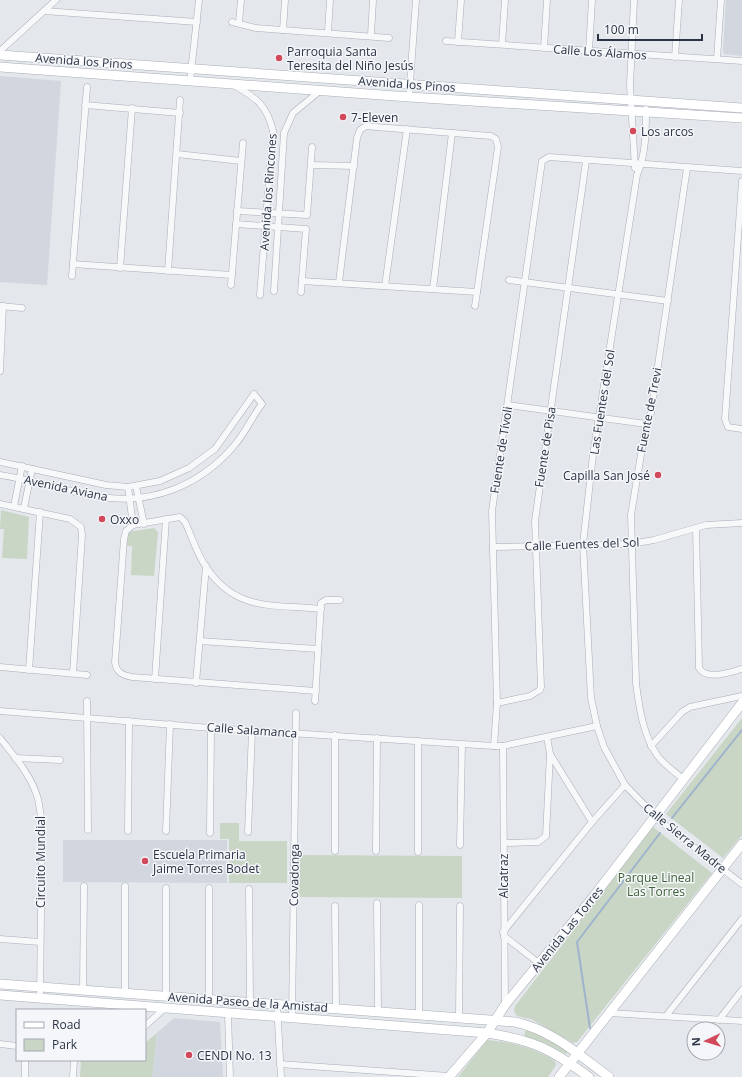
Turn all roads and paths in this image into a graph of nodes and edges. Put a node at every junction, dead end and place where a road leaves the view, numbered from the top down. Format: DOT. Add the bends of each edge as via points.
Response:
graph roads {
  1 [pos="56,0"];
  2 [pos="199,0"];
  3 [pos="241,0"];
  4 [pos="285,0"];
  5 [pos="330,0"];
  6 [pos="373,0"];
  7 [pos="416,0"];
  8 [pos="461,0"];
  9 [pos="505,0"];
  10 [pos="547,0"];
  11 [pos="592,0"];
  12 [pos="634,0"];
  13 [pos="679,0"];
  14 [pos="721,0"];
  15 [pos="44,11"];
  16 [pos="197,22"];
  17 [pos="232,22"];
  18 [pos="239,23"];
  19 [pos="283,30"];
  20 [pos="328,32"];
  21 [pos="371,35"];
  22 [pos="389,38"];
  23 [pos="446,41"];
  24 [pos="458,42"];
  25 [pos="502,44"];
  26 [pos="544,48"];
  27 [pos="0,51"];
  28 [pos="589,51"];
  29 [pos="630,54"];
  30 [pos="0,55"];
  31 [pos="675,57"];
  32 [pos="717,60"];
  33 [pos="742,61"];
  34 [pos="0,67"];
  35 [pos="180,68"];
  36 [pos="192,68"];
  37 [pos="178,80"];
  38 [pos="190,81"];
  39 [pos="230,83"];
  40 [pos="410,84"];
  41 [pos="86,87"];
  42 [pos="321,90"];
  43 [pos="519,92"];
  44 [pos="409,97"];
  45 [pos="630,99"];
  46 [pos="180,100"];
  47 [pos="646,101"];
  48 [pos="518,104"];
  49 [pos="85,105"];
  50 [pos="132,108"];
  51 [pos="742,108"];
  52 [pos="631,111"];
  53 [pos="646,112"];
  54 [pos="180,113"];
  55 [pos="742,118"];
  56 [pos="407,129"];
  57 [pos="273,131"];
  58 [pos="284,133"];
  59 [pos="452,133"];
  60 [pos="243,143"];
  61 [pos="312,147"];
  62 [pos="177,154"];
  63 [pos="241,160"];
  64 [pos="586,161"];
  65 [pos="311,165"];
  66 [pos="638,165"];
  67 [pos="354,166"];
  68 [pos="687,168"];
  69 [pos="742,171"];
  70 [pos="742,181"];
  71 [pos="237,211"];
  72 [pos="266,213"];
  73 [pos="278,214"];
  74 [pos="236,224"];
  75 [pos="266,226"];
  76 [pos="278,227"];
  77 [pos="73,264"];
  78 [pos="120,268"];
  79 [pos="168,271"];
  80 [pos="232,275"];
  81 [pos="72,276"];
  82 [pos="509,280"];
  83 [pos="302,281"];
  84 [pos="524,281"];
  85 [pos="339,282"];
  86 [pos="232,285"];
  87 [pos="385,286"];
  88 [pos="569,287"];
  89 [pos="433,289"];
  90 [pos="274,291"];
  91 [pos="301,292"];
  92 [pos="477,292"];
  93 [pos="619,294"];
  94 [pos="260,295"];
  95 [pos="668,301"];
  96 [pos="2,306"];
  97 [pos="475,306"];
  98 [pos="22,308"];
  99 [pos="0,371"];
  100 [pos="508,405"];
  101 [pos="551,410"];
  102 [pos="600,417"];
  103 [pos="646,424"];
  104 [pos="742,429"];
  105 [pos="0,462"];
  106 [pos="22,466"];
  107 [pos="32,469"];
  108 [pos="0,475"];
  109 [pos="20,478"];
  110 [pos="30,480"];
  111 [pos="136,486"];
  112 [pos="128,487"];
  113 [pos="130,498"];
  114 [pos="139,498"];
  115 [pos="0,504"];
  116 [pos="14,506"];
  117 [pos="24,508"];
  118 [pos="40,512"];
  119 [pos="166,519"];
  120 [pos="742,523"];
  121 [pos="144,524"];
  122 [pos="133,526"];
  123 [pos="696,528"];
  124 [pos="583,544"];
  125 [pos="631,544"];
  126 [pos="536,545"];
  127 [pos="493,547"];
  128 [pos="206,566"];
  129 [pos="340,600"];
  130 [pos="321,609"];
  131 [pos="200,641"];
  132 [pos="318,649"];
  133 [pos="0,668"];
  134 [pos="742,669"];
  135 [pos="29,670"];
  136 [pos="72,673"];
  137 [pos="87,675"];
  138 [pos="155,679"];
  139 [pos="196,683"];
  140 [pos="316,691"];
  141 [pos="742,696"];
  142 [pos="87,701"];
  143 [pos="315,701"];
  144 [pos="497,702"];
  145 [pos="742,703"];
  146 [pos="0,711"];
  147 [pos="296,713"];
  148 [pos="87,718"];
  149 [pos="129,721"];
  150 [pos="170,724"];
  151 [pos="597,726"];
  152 [pos="211,728"];
  153 [pos="252,731"];
  154 [pos="296,733"];
  155 [pos="335,735"];
  156 [pos="547,737"];
  157 [pos="0,738"];
  158 [pos="377,738"];
  159 [pos="418,741"];
  160 [pos="462,745"];
  161 [pos="494,746"];
  162 [pos="504,746"];
  163 [pos="652,746"];
  164 [pos="550,754"];
  165 [pos="15,758"];
  166 [pos="60,760"];
  167 [pos="683,779"];
  168 [pos="625,785"];
  169 [pos="656,814"];
  170 [pos="592,822"];
  171 [pos="88,830"];
  172 [pos="128,831"];
  173 [pos="166,831"];
  174 [pos="248,832"];
  175 [pos="210,833"];
  176 [pos="504,843"];
  177 [pos="742,844"];
  178 [pos="460,845"];
  179 [pos="335,851"];
  180 [pos="376,851"];
  181 [pos="418,852"];
  182 [pos="722,869"];
  183 [pos="742,884"];
  184 [pos="84,886"];
  185 [pos="125,886"];
  186 [pos="166,888"];
  187 [pos="209,888"];
  188 [pos="249,889"];
  189 [pos="377,903"];
  190 [pos="419,905"];
  191 [pos="335,906"];
  192 [pos="460,906"];
  193 [pos="742,919"];
  194 [pos="504,934"];
  195 [pos="0,939"];
  196 [pos="40,942"];
  197 [pos="540,964"];
  198 [pos="0,984"];
  199 [pos="40,986"];
  200 [pos="83,990"];
  201 [pos="742,990"];
  202 [pos="125,993"];
  203 [pos="0,996"];
  204 [pos="166,996"];
  205 [pos="40,998"];
  206 [pos="209,999"];
  207 [pos="250,1002"];
  208 [pos="277,1004"];
  209 [pos="293,1005"];
  210 [pos="505,1005"];
  211 [pos="164,1008"];
  212 [pos="336,1008"];
  213 [pos="378,1011"];
  214 [pos="609,1013"];
  215 [pos="228,1014"];
  216 [pos="419,1014"];
  217 [pos="666,1016"];
  218 [pos="278,1017"];
  219 [pos="459,1017"];
  220 [pos="292,1018"];
  221 [pos="495,1019"];
  222 [pos="719,1020"];
  223 [pos="742,1021"];
  224 [pos="146,1025"];
  225 [pos="487,1032"];
  226 [pos="0,1044"];
  227 [pos="16,1046"];
  228 [pos="577,1053"];
  229 [pos="25,1061"];
  230 [pos="74,1061"];
  231 [pos="570,1063"];
  232 [pos="280,1064"];
  233 [pos="449,1076"];
  234 [pos="25,1077"];
  235 [pos="73,1077"];
  236 [pos="230,1077"];
  237 [pos="281,1077"];
  238 [pos="559,1077"];
  239 [pos="589,1077"];
  240 [pos="609,1077"];
  1 -- 15 [label="street"];
  2 -- 16 [label="street"];
  3 -- 18 [label="street"];
  4 -- 19 [label="street"];
  5 -- 20 [label="street"];
  6 -- 21 [label="street"];
  7 -- 40 [label="street"];
  8 -- 24 [label="street"];
  9 -- 25 [label="street"];
  10 -- 26 [label="street"];
  11 -- 28 [label="street"];
  12 -- 29 [label="street, Las Fuentes del Sol"];
  13 -- 31 [label="street"];
  14 -- 32 [label="street"];
  15 -- 16 [label="street"];
  15 -- 27 [label="street"];
  16 -- 36 [label="street"];
  17 -- 18 [label="street"];
  18 -- 19 [label="street" via="256,28"];
  19 -- 20 [label="street"];
  20 -- 21 [label="street"];
  21 -- 22 [label="street"];
  23 -- 24 [label="street, Calle Los Álamos"];
  24 -- 25 [label="street, Calle Los Álamos"];
  25 -- 26 [label="street, Calle Los Álamos"];
  26 -- 28 [label="street, Calle Los Álamos"];
  28 -- 29 [label="street, Calle Los Álamos"];
  29 -- 31 [label="street, Calle Los Álamos"];
  29 -- 45 [label="street, Las Fuentes del Sol"];
  30 -- 35 [label="street, Avenida los Pinos"];
  31 -- 32 [label="street, Calle Los Álamos"];
  32 -- 33 [label="street, Calle Los Álamos"];
  34 -- 37 [label="street, Avenida los Pinos"];
  35 -- 36 [label="street, Avenida los Pinos"];
  35 -- 37 [label="street"];
  36 -- 38 [label="street"];
  36 -- 40 [label="street, Avenida los Pinos"];
  37 -- 38 [label="street, Avenida los Pinos"];
  38 -- 39 [label="street, Avenida los Pinos"];
  39 -- 42 [label="street, Avenida los Pinos"];
  39 -- 57 [label="street, Avenida los Rincones" via="258,101 265,109"];
  40 -- 43 [label="street, Avenida los Pinos"];
  40 -- 44 [label="street"];
  41 -- 49 [label="street"];
  42 -- 44 [label="street, Avenida los Pinos"];
  42 -- 58 [label="street, Avenida los Rincones" via="293,113"];
  43 -- 45 [label="street, Avenida los Pinos"];
  43 -- 48 [label="street"];
  44 -- 48 [label="street, Avenida los Pinos"];
  45 -- 47 [label="street, Avenida los Pinos"];
  45 -- 52 [label="street, Las Fuentes del Sol"];
  46 -- 54 [label="street"];
  47 -- 51 [label="street, Avenida los Pinos"];
  47 -- 53 [label="street, Las Fuentes del Sol"];
  48 -- 52 [label="street, Avenida los Pinos"];
  49 -- 50 [label="street"];
  49 -- 77 [label="street"];
  50 -- 54 [label="street"];
  50 -- 78 [label="street"];
  52 -- 53 [label="street, Avenida los Pinos"];
  52 -- 66 [label="street, Las Fuentes del Sol"];
  53 -- 55 [label="street, Avenida los Pinos"];
  53 -- 66 [label="street, Las Fuentes del Sol" via="646,128"];
  54 -- 62 [label="street"];
  56 -- 59 [label="street"];
  56 -- 67 [label="street" via="366,126 360,130"];
  56 -- 87 [label="street"];
  57 -- 58 [label="street"];
  57 -- 72 [label="street, Avenida los Rincones"];
  58 -- 73 [label="street, Avenida los Rincones"];
  59 -- 89 [label="street"];
  59 -- 92 [label="street" via="491,136 496,139 498,147"];
  60 -- 63 [label="street"];
  61 -- 65 [label="street"];
  62 -- 63 [label="street"];
  62 -- 79 [label="street"];
  63 -- 71 [label="street"];
  64 -- 66 [label="street"];
  64 -- 84 [label="street, Fuente de Tívoli" via="544,158"];
  64 -- 88 [label="street, Fuente de Pisa"];
  65 -- 67 [label="street"];
  65 -- 73 [label="street" via="307,215"];
  66 -- 68 [label="street"];
  66 -- 93 [label="street, Las Fuentes del Sol"];
  67 -- 85 [label="street"];
  68 -- 69 [label="street"];
  68 -- 95 [label="street, Fuente de Trevi"];
  70 -- 104 [label="street" via="725,419 726,425 731,428"];
  71 -- 72 [label="street"];
  71 -- 74 [label="street"];
  72 -- 73 [label="street"];
  72 -- 75 [label="street, Avenida los Rincones"];
  73 -- 76 [label="street, Avenida los Rincones"];
  74 -- 75 [label="street"];
  74 -- 80 [label="street"];
  75 -- 76 [label="street"];
  75 -- 94 [label="street, Avenida los Rincones"];
  76 -- 83 [label="street" via="306,229"];
  76 -- 90 [label="street, Avenida los Rincones"];
  77 -- 78 [label="street"];
  77 -- 81 [label="street"];
  78 -- 79 [label="street"];
  79 -- 80 [label="street"];
  80 -- 86 [label="street"];
  82 -- 84 [label="street"];
  83 -- 85 [label="street"];
  83 -- 91 [label="street"];
  84 -- 88 [label="street"];
  84 -- 100 [label="street, Fuente de Tívoli"];
  85 -- 87 [label="street"];
  87 -- 89 [label="street"];
  88 -- 93 [label="street"];
  88 -- 101 [label="street, Fuente de Pisa"];
  89 -- 92 [label="street"];
  92 -- 97 [label="street"];
  93 -- 95 [label="street"];
  93 -- 102 [label="street, Las Fuentes del Sol"];
  95 -- 103 [label="street, Fuente de Trevi" via="651,413"];
  96 -- 98 [label="street"];
  96 -- 99 [label="street"];
  100 -- 101 [label="street"];
  100 -- 127 [label="street, Fuente de Tívoli" via="492,511"];
  101 -- 102 [label="street"];
  101 -- 126 [label="street, Fuente de Pisa" via="537,501"];
  102 -- 103 [label="street"];
  102 -- 124 [label="street, Las Fuentes del Sol"];
  103 -- 125 [label="street, Fuente de Trevi" via="631,515"];
  105 -- 106 [label="street, Avenida Aviana"];
  106 -- 107 [label="street, Avenida Aviana"];
  106 -- 109 [label="street"];
  107 -- 110 [label="street"];
  107 -- 112 [label="street, Avenida Aviana" via="95,483"];
  108 -- 109 [label="street, Avenida Aviana"];
  109 -- 110 [label="street, Avenida Aviana"];
  109 -- 116 [label="street"];
  110 -- 113 [label="street, Avenida Aviana" via="100,497"];
  110 -- 117 [label="street"];
  111 -- 112 [label="street, Avenida Aviana"];
  111 -- 114 [label="street"];
  111 -- 114 [label="street, Avenida Aviana" via="174,476 208,456 228,433 254,394 262,404 233,447 204,475 173,491"];
  112 -- 113 [label="street"];
  113 -- 114 [label="street, Avenida Aviana"];
  113 -- 122 [label="street"];
  114 -- 121 [label="street"];
  115 -- 116 [label="street"];
  116 -- 117 [label="street"];
  117 -- 118 [label="street"];
  118 -- 135 [label="street"];
  118 -- 136 [label="street" via="74,521 81,527"];
  119 -- 121 [label="street"];
  119 -- 128 [label="street" via="177,517 185,522"];
  119 -- 138 [label="street"];
  120 -- 123 [label="street, Calle Fuentes del Sol"];
  121 -- 122 [label="street"];
  122 -- 138 [label="street" via="126,531 124,539 115,662 119,673 125,676"];
  123 -- 125 [label="street, Calle Fuentes del Sol"];
  123 -- 134 [label="street" via="699,668 702,673 708,675"];
  124 -- 125 [label="street, Calle Fuentes del Sol"];
  124 -- 126 [label="street, Calle Fuentes del Sol"];
  124 -- 151 [label="street, Las Fuentes del Sol" via="589,681"];
  125 -- 163 [label="street, Fuente de Trevi" via="636,683 642,717"];
  126 -- 127 [label="street, Calle Fuentes del Sol"];
  126 -- 144 [label="street, Fuente de Pisa" via="540,690 530,696"];
  127 -- 144 [label="street, Fuente de Tívoli"];
  128 -- 130 [label="street" via="225,589 241,599"];
  128 -- 131 [label="street"];
  129 -- 130 [label="street" via="324,600"];
  130 -- 132 [label="street"];
  131 -- 132 [label="street"];
  131 -- 139 [label="street"];
  132 -- 140 [label="street"];
  133 -- 135 [label="street"];
  135 -- 136 [label="street"];
  136 -- 137 [label="street"];
  138 -- 139 [label="street"];
  139 -- 140 [label="street"];
  140 -- 143 [label="street"];
  141 -- 163 [label="street" via="690,707 682,712"];
  142 -- 148 [label="street"];
  144 -- 161 [label="street, Fuente de Tívoli"];
  145 -- 167 [label="street, Avenida Las Torres"];
  146 -- 148 [label="street, Calle Salamanca"];
  147 -- 154 [label="street, Covadonga"];
  148 -- 149 [label="street, Calle Salamanca"];
  148 -- 171 [label="street"];
  149 -- 150 [label="street, Calle Salamanca"];
  149 -- 172 [label="street"];
  150 -- 152 [label="street, Calle Salamanca"];
  150 -- 173 [label="street"];
  151 -- 156 [label="street, Calle Salamanca"];
  151 -- 168 [label="street, Calle Sierra Madre" via="613,766"];
  152 -- 153 [label="street, Calle Salamanca"];
  152 -- 175 [label="street"];
  153 -- 154 [label="street, Calle Salamanca"];
  153 -- 174 [label="street"];
  154 -- 155 [label="street, Calle Salamanca"];
  154 -- 209 [label="street, Covadonga"];
  155 -- 158 [label="street, Calle Salamanca"];
  155 -- 179 [label="street"];
  156 -- 162 [label="street, Calle Salamanca"];
  156 -- 164 [label="street"];
  157 -- 165 [label="street, Circuito Mundial"];
  158 -- 159 [label="street, Calle Salamanca"];
  158 -- 180 [label="street"];
  159 -- 160 [label="street, Calle Salamanca"];
  159 -- 181 [label="street"];
  160 -- 161 [label="street, Calle Salamanca"];
  160 -- 178 [label="street"];
  161 -- 162 [label="street, Calle Salamanca"];
  162 -- 176 [label="street, Alcatraz"];
  163 -- 167 [label="street, Fuente de Trevi" via="661,760"];
  164 -- 170 [label="street"];
  164 -- 176 [label="street" via="546,836 538,842"];
  165 -- 166 [label="street"];
  165 -- 196 [label="street, Circuito Mundial" via="33,787 40,807"];
  167 -- 169 [label="street, Avenida Las Torres"];
  168 -- 169 [label="street, Calle Sierra Madre"];
  168 -- 170 [label="street"];
  169 -- 182 [label="street, Calle Sierra Madre" via="669,828"];
  169 -- 197 [label="street, Avenida Las Torres"];
  170 -- 194 [label="street"];
  176 -- 194 [label="street, Alcatraz"];
  177 -- 182 [label="street"];
  182 -- 183 [label="street, Calle Sierra Madre"];
  182 -- 214 [label="street"];
  184 -- 200 [label="street"];
  185 -- 202 [label="street"];
  186 -- 204 [label="street"];
  187 -- 206 [label="street"];
  188 -- 207 [label="street"];
  189 -- 213 [label="street"];
  190 -- 216 [label="street"];
  191 -- 212 [label="street"];
  192 -- 219 [label="street"];
  193 -- 217 [label="street"];
  194 -- 197 [label="street"];
  194 -- 210 [label="street, Alcatraz"];
  195 -- 196 [label="street"];
  196 -- 199 [label="street, Circuito Mundial"];
  197 -- 210 [label="street, Avenida Las Torres"];
  198 -- 199 [label="street, Avenida Paseo de la Amistad"];
  199 -- 200 [label="street, Avenida Paseo de la Amistad"];
  199 -- 205 [label="street, Circuito Mundial"];
  200 -- 202 [label="street, Avenida Paseo de la Amistad"];
  201 -- 222 [label="street"];
  202 -- 204 [label="street, Avenida Paseo de la Amistad"];
  203 -- 205 [label="street, Avenida Paseo de la Amistad"];
  204 -- 206 [label="street, Avenida Paseo de la Amistad"];
  205 -- 211 [label="street, Avenida Paseo de la Amistad"];
  206 -- 207 [label="street, Avenida Paseo de la Amistad"];
  207 -- 208 [label="street, Avenida Paseo de la Amistad"];
  208 -- 209 [label="street, Avenida Paseo de la Amistad"];
  208 -- 218 [label="street"];
  209 -- 212 [label="street, Avenida Paseo de la Amistad"];
  209 -- 220 [label="street, Covadonga"];
  210 -- 221 [label="street, Avenida Las Torres"];
  211 -- 215 [label="street, Avenida Paseo de la Amistad"];
  211 -- 224 [label="street"];
  212 -- 213 [label="street, Avenida Paseo de la Amistad"];
  213 -- 216 [label="street, Avenida Paseo de la Amistad"];
  214 -- 217 [label="street"];
  214 -- 228 [label="street"];
  215 -- 218 [label="street, Avenida Paseo de la Amistad"];
  215 -- 236 [label="street"];
  216 -- 219 [label="street, Avenida Paseo de la Amistad"];
  217 -- 222 [label="street"];
  218 -- 220 [label="street, Avenida Paseo de la Amistad"];
  218 -- 232 [label="street"];
  219 -- 221 [label="street, Avenida Paseo de la Amistad"];
  220 -- 225 [label="street, Avenida Paseo de la Amistad"];
  221 -- 225 [label="street, Avenida Las Torres"];
  221 -- 228 [label="street, Avenida Paseo de la Amistad" via="535,1027"];
  222 -- 223 [label="street"];
  225 -- 231 [label="street, Avenida Paseo de la Amistad" via="532,1043"];
  225 -- 233 [label="street, Avenida Las Torres"];
  226 -- 227 [label="street"];
  228 -- 231 [label="street"];
  228 -- 240 [label="street, Avenida Paseo de la Amistad"];
  229 -- 234 [label="street"];
  230 -- 235 [label="street"];
  231 -- 238 [label="street"];
  231 -- 239 [label="street, Avenida Paseo de la Amistad"];
  232 -- 233 [label="street"];
  232 -- 237 [label="street"];
}
